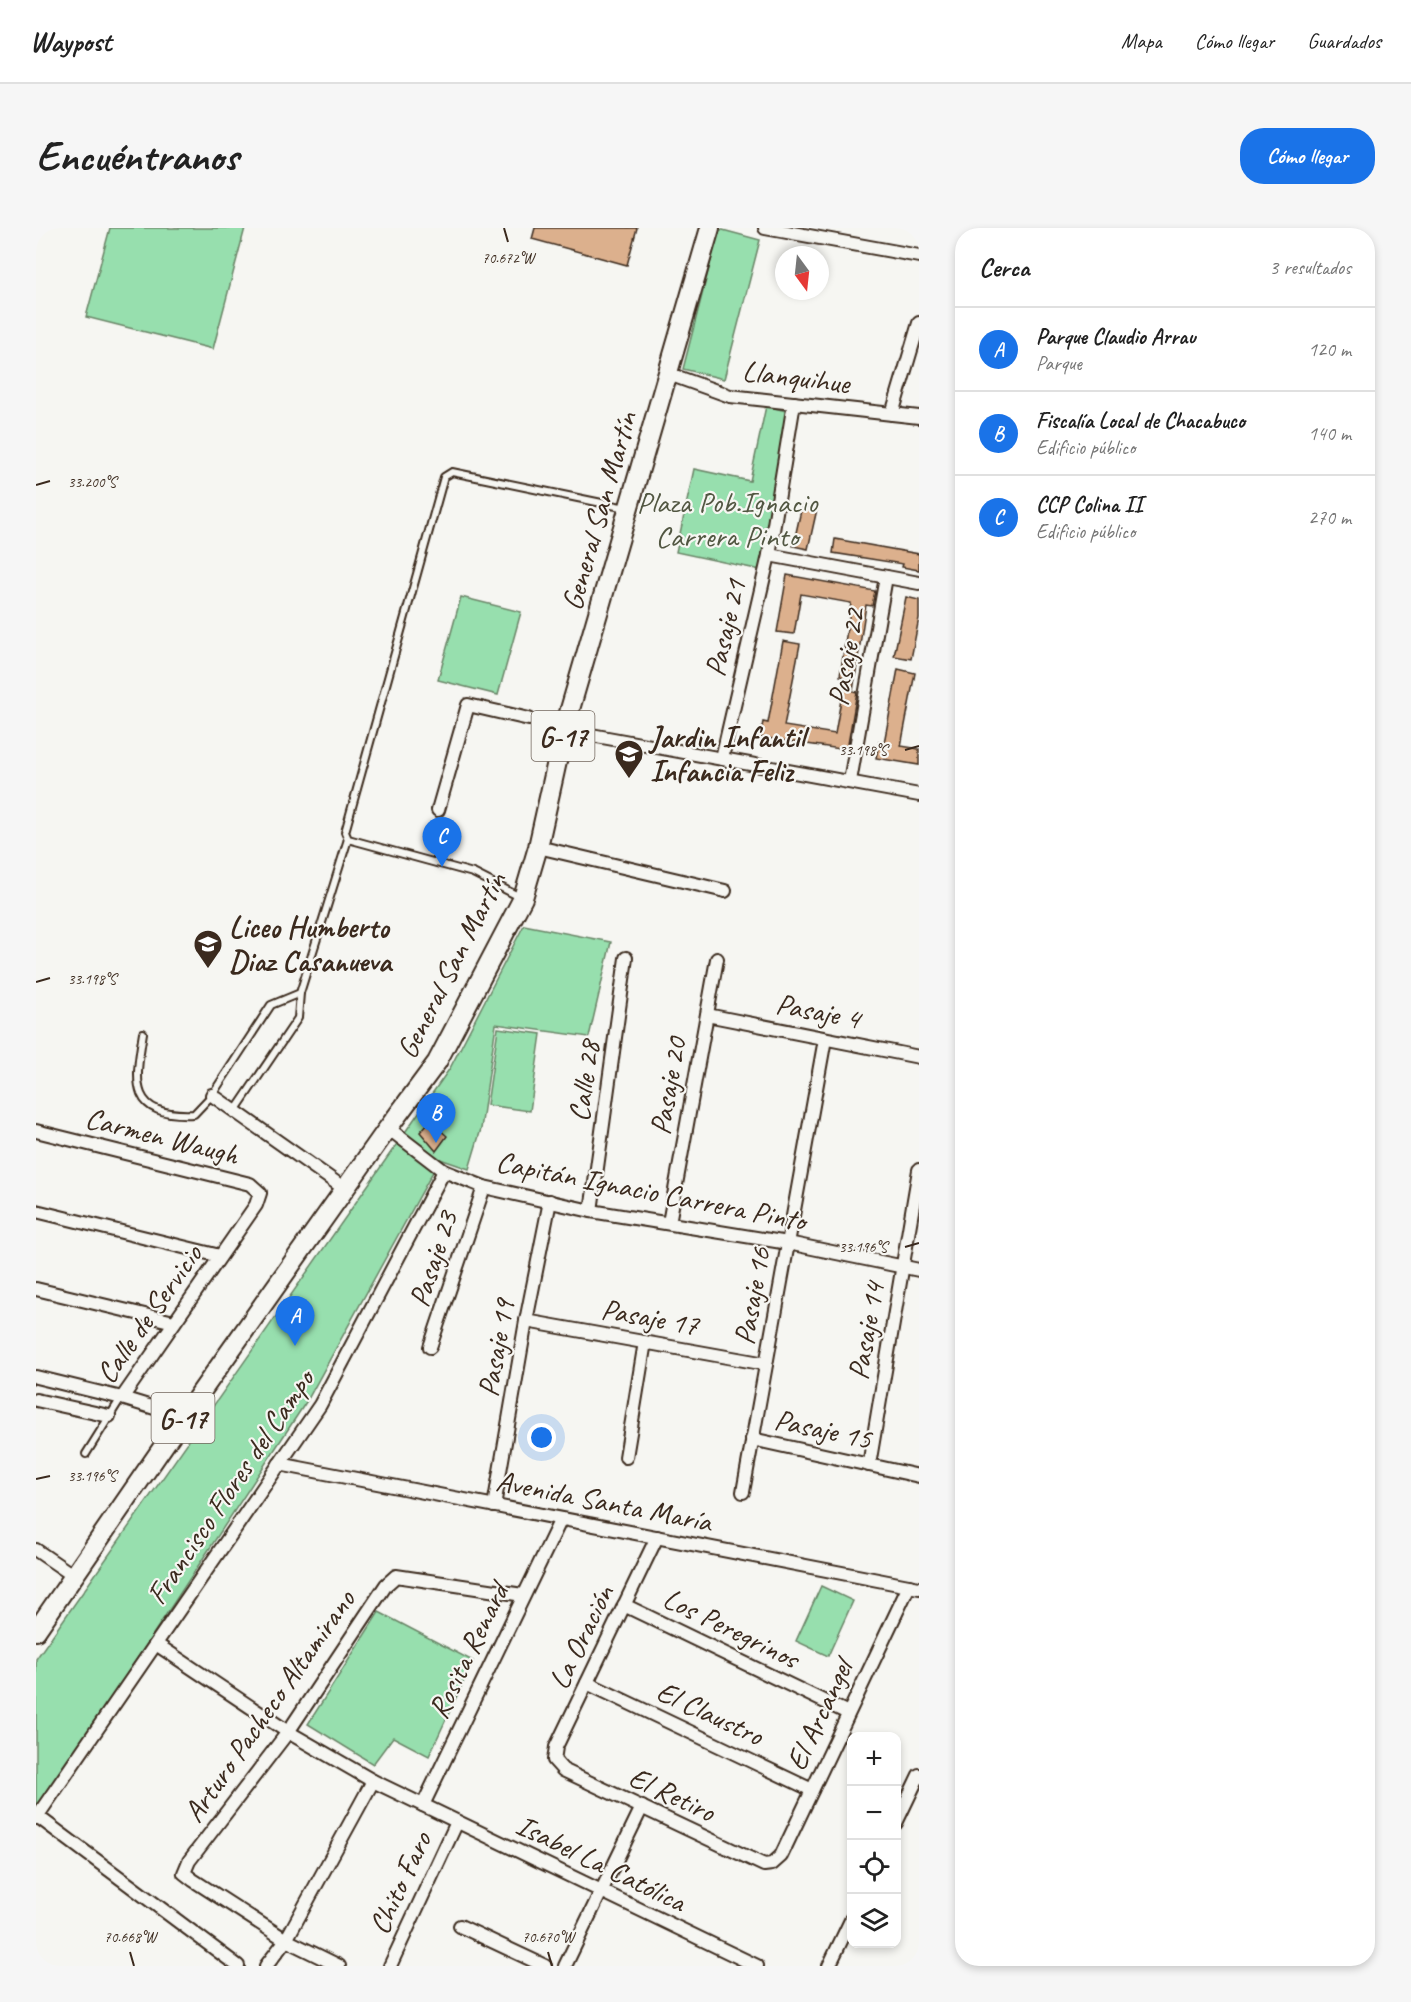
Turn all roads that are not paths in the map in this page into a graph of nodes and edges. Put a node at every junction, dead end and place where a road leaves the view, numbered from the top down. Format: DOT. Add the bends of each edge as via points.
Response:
graph roads {
  1 [pos="710,228"];
  2 [pos="765,228"];
  3 [pos="919,256"];
  4 [pos="919,323"];
  5 [pos="669,374"];
  6 [pos="794,403"];
  7 [pos="892,414"];
  8 [pos="919,417"];
  9 [pos="630,509"];
  10 [pos="769,555"];
  11 [pos="886,577"];
  12 [pos="919,583"];
  13 [pos="529,719"];
  14 [pos="564,730"];
  15 [pos="722,758"];
  16 [pos="850,781"];
  17 [pos="919,795"];
  18 [pos="438,810"];
  19 [pos="348,839"];
  20 [pos="538,847"];
  21 [pos="725,891"];
  22 [pos="523,898"];
  23 [pos="626,958"];
  24 [pos="717,959"];
  25 [pos="300,993"];
  26 [pos="707,1015"];
  27 [pos="144,1033"];
  28 [pos="825,1039"];
  29 [pos="919,1057"];
  30 [pos="212,1095"];
  31 [pos="235,1111"];
  32 [pos="388,1128"];
  33 [pos="36,1131"];
  34 [pos="919,1170"];
  35 [pos="444,1171"];
  36 [pos="484,1187"];
  37 [pos="345,1189"];
  38 [pos="550,1201"];
  39 [pos="256,1205"];
  40 [pos="36,1211"];
  41 [pos="591,1211"];
  42 [pos="669,1223"];
  43 [pos="788,1243"];
  44 [pos="220,1256"];
  45 [pos="903,1266"];
  46 [pos="919,1270"];
  47 [pos="36,1289"];
  48 [pos="526,1321"];
  49 [pos="174,1322"];
  50 [pos="645,1342"];
  51 [pos="430,1347"];
  52 [pos="766,1364"];
  53 [pos="36,1377"];
  54 [pos="122,1398"];
  55 [pos="36,1400"];
  56 [pos="109,1416"];
  57 [pos="184,1417"];
  58 [pos="752,1439"];
  59 [pos="86,1454"];
  60 [pos="626,1457"];
  61 [pos="279,1464"];
  62 [pos="869,1465"];
  63 [pos="919,1476"];
  64 [pos="743,1492"];
  65 [pos="494,1506"];
  66 [pos="561,1519"];
  67 [pos="657,1537"];
  68 [pos="36,1551"];
  69 [pos="74,1576"];
  70 [pos="914,1587"];
  71 [pos="523,1595"];
  72 [pos="624,1605"];
  73 [pos="36,1631"];
  74 [pos="156,1644"];
  75 [pos="587,1683"];
  76 [pos="848,1713"];
  77 [pos="288,1732"];
  78 [pos="554,1760"];
  79 [pos="919,1776"];
  80 [pos="373,1781"];
  81 [pos="812,1790"];
  82 [pos="423,1805"];
  83 [pos="642,1807"];
  84 [pos="901,1814"];
  85 [pos="36,1817"];
  86 [pos="457,1822"];
  87 [pos="772,1864"];
  88 [pos="601,1891"];
  89 [pos="460,1926"];
  90 [pos="847,1928"];
  91 [pos="286,1940"];
  92 [pos="238,1966"];
  93 [pos="266,1966"];
  94 [pos="339,1966"];
  95 [pos="390,1966"];
  96 [pos="545,1966"];
  97 [pos="565,1966"];
  98 [pos="757,1966"];
  99 [pos="829,1966"];
  1 -- 5 [label="main road, General San Martín / G-17"];
  2 -- 3 [label="street"];
  4 -- 7 [label="street"];
  5 -- 6 [label="street, Llanquihue" via="730,396"];
  5 -- 9 [label="main road, General San Martín / G-17"];
  6 -- 7 [label="street, Llanquihue"];
  6 -- 10 [label="street, Pasaje 21"];
  7 -- 8 [label="street, Llanquihue"];
  9 -- 14 [label="main road, General San Martín / G-17"];
  9 -- 19 [label="lane" via="452,472 444,477 345,832"];
  10 -- 11 [label="street"];
  10 -- 15 [label="street, Pasaje 21"];
  11 -- 12 [label="street"];
  11 -- 16 [label="street, Pasaje 22"];
  13 -- 18 [label="street" via="468,705"];
  14 -- 15 [label="street"];
  14 -- 20 [label="main road, General San Martín / G-17"];
  15 -- 16 [label="street"];
  16 -- 17 [label="street"];
  19 -- 22 [label="lane" via="473,873"];
  19 -- 25 [label="lane"];
  20 -- 21 [label="street"];
  20 -- 22 [label="main road, General San Martín / G-17"];
  22 -- 32 [label="main road, General San Martín / G-17" via="437,1062"];
  23 -- 41 [label="street, Calle 28"];
  24 -- 26 [label="street, Pasaje 20"];
  25 -- 30 [label="lane" via="271,1005"];
  25 -- 31 [label="lane" via="298,1018"];
  26 -- 28 [label="street, Pasaje 4"];
  26 -- 42 [label="street, Pasaje 20"];
  27 -- 30 [label="lane" via="136,1076 138,1092 152,1106 169,1115 194,1114"];
  28 -- 29 [label="street, Pasaje 4"];
  28 -- 43 [label="street, Pasaje 16"];
  30 -- 31 [label="street"];
  31 -- 37 [label="street"];
  32 -- 35 [label="street, Capitán Ignacio Carrera Pinto"];
  32 -- 37 [label="main road, General San Martín / G-17"];
  33 -- 39 [label="street, Carmen Waugh" via="250,1184 260,1194"];
  34 -- 45 [label="street, Pasaje 14"];
  35 -- 36 [label="street, Capitán Ignacio Carrera Pinto"];
  35 -- 61 [label="street, Francisco Flores del Campo" via="320,1405"];
  36 -- 38 [label="street, Capitán Ignacio Carrera Pinto"];
  36 -- 51 [label="street, Pasaje 23"];
  37 -- 57 [label="main road, General San Martín / G-17"];
  38 -- 41 [label="street, Capitán Ignacio Carrera Pinto"];
  38 -- 48 [label="street, Pasaje 19"];
  39 -- 44 [label="street, Calle de Servicio"];
  40 -- 44 [label="street"];
  41 -- 42 [label="street, Capitán Ignacio Carrera Pinto"];
  42 -- 43 [label="street, Capitán Ignacio Carrera Pinto"];
  43 -- 45 [label="street, Capitán Ignacio Carrera Pinto"];
  43 -- 52 [label="street, Pasaje 16"];
  44 -- 49 [label="street, Calle de Servicio"];
  45 -- 46 [label="street, Capitán Ignacio Carrera Pinto"];
  45 -- 62 [label="street, Pasaje 14"];
  47 -- 49 [label="street"];
  48 -- 50 [label="street, Pasaje 17"];
  48 -- 65 [label="street, Pasaje 19"];
  49 -- 54 [label="street, Calle de Servicio"];
  50 -- 52 [label="street, Pasaje 17"];
  50 -- 60 [label="street"];
  52 -- 58 [label="street, Pasaje 16"];
  53 -- 54 [label="street"];
  54 -- 56 [label="lane, Calle de Servicio"];
  54 -- 57 [label="street"];
  55 -- 56 [label="street"];
  56 -- 59 [label="lane, Calle de Servicio"];
  57 -- 69 [label="main road, General San Martín / G-17"];
  58 -- 62 [label="street, Pasaje 15"];
  58 -- 64 [label="street, Pasaje 16"];
  61 -- 65 [label="street, Avenida Santa María"];
  61 -- 74 [label="street, Francisco Flores del Campo"];
  62 -- 63 [label="street, Pasaje 15"];
  65 -- 66 [label="street, Avenida Santa María"];
  66 -- 67 [label="street, Avenida Santa María"];
  66 -- 71 [label="street, Rosita Renard"];
  67 -- 70 [label="street, Avenida Santa María"];
  67 -- 72 [label="street, La Oración"];
  68 -- 69 [label="street"];
  69 -- 73 [label="main road, General San Martín / G-17"];
  70 -- 76 [label="street, El Arcangel"];
  71 -- 77 [label="street, Arturo Pacheco Altamirano" via="396,1576 386,1585"];
  71 -- 82 [label="street, Rosita Renard"];
  72 -- 75 [label="street, La Oración"];
  72 -- 76 [label="street, Los Peregrinos"];
  74 -- 77 [label="street, Isabel La Católica"];
  74 -- 85 [label="street, Francisco Flores del Campo"];
  75 -- 78 [label="street, La Oración" via="554,1751"];
  75 -- 81 [label="street, El Claustro"];
  76 -- 81 [label="street, El Arcangel"];
  77 -- 80 [label="street, Isabel La Católica"];
  77 -- 91 [label="street, Arturo Pacheco Altamirano" via="189,1861 184,1873"];
  78 -- 83 [label="street, El Retiro" via="563,1770"];
  79 -- 84 [label="street"];
  80 -- 82 [label="street, Isabel La Católica"];
  80 -- 91 [label="street"];
  81 -- 87 [label="street, El Arcangel" via="781,1856"];
  82 -- 86 [label="street, Isabel La Católica"];
  83 -- 87 [label="street, El Retiro" via="760,1864"];
  83 -- 88 [label="street"];
  85 -- 92 [label="street"];
  86 -- 88 [label="street, Isabel La Católica"];
  86 -- 95 [label="street, Chito Faro"];
  88 -- 97 [label="street"];
  88 -- 98 [label="street, Isabel La Católica"];
  89 -- 96 [label="street"];
  90 -- 99 [label="street"];
  91 -- 93 [label="street"];
  91 -- 94 [label="street"];
}
